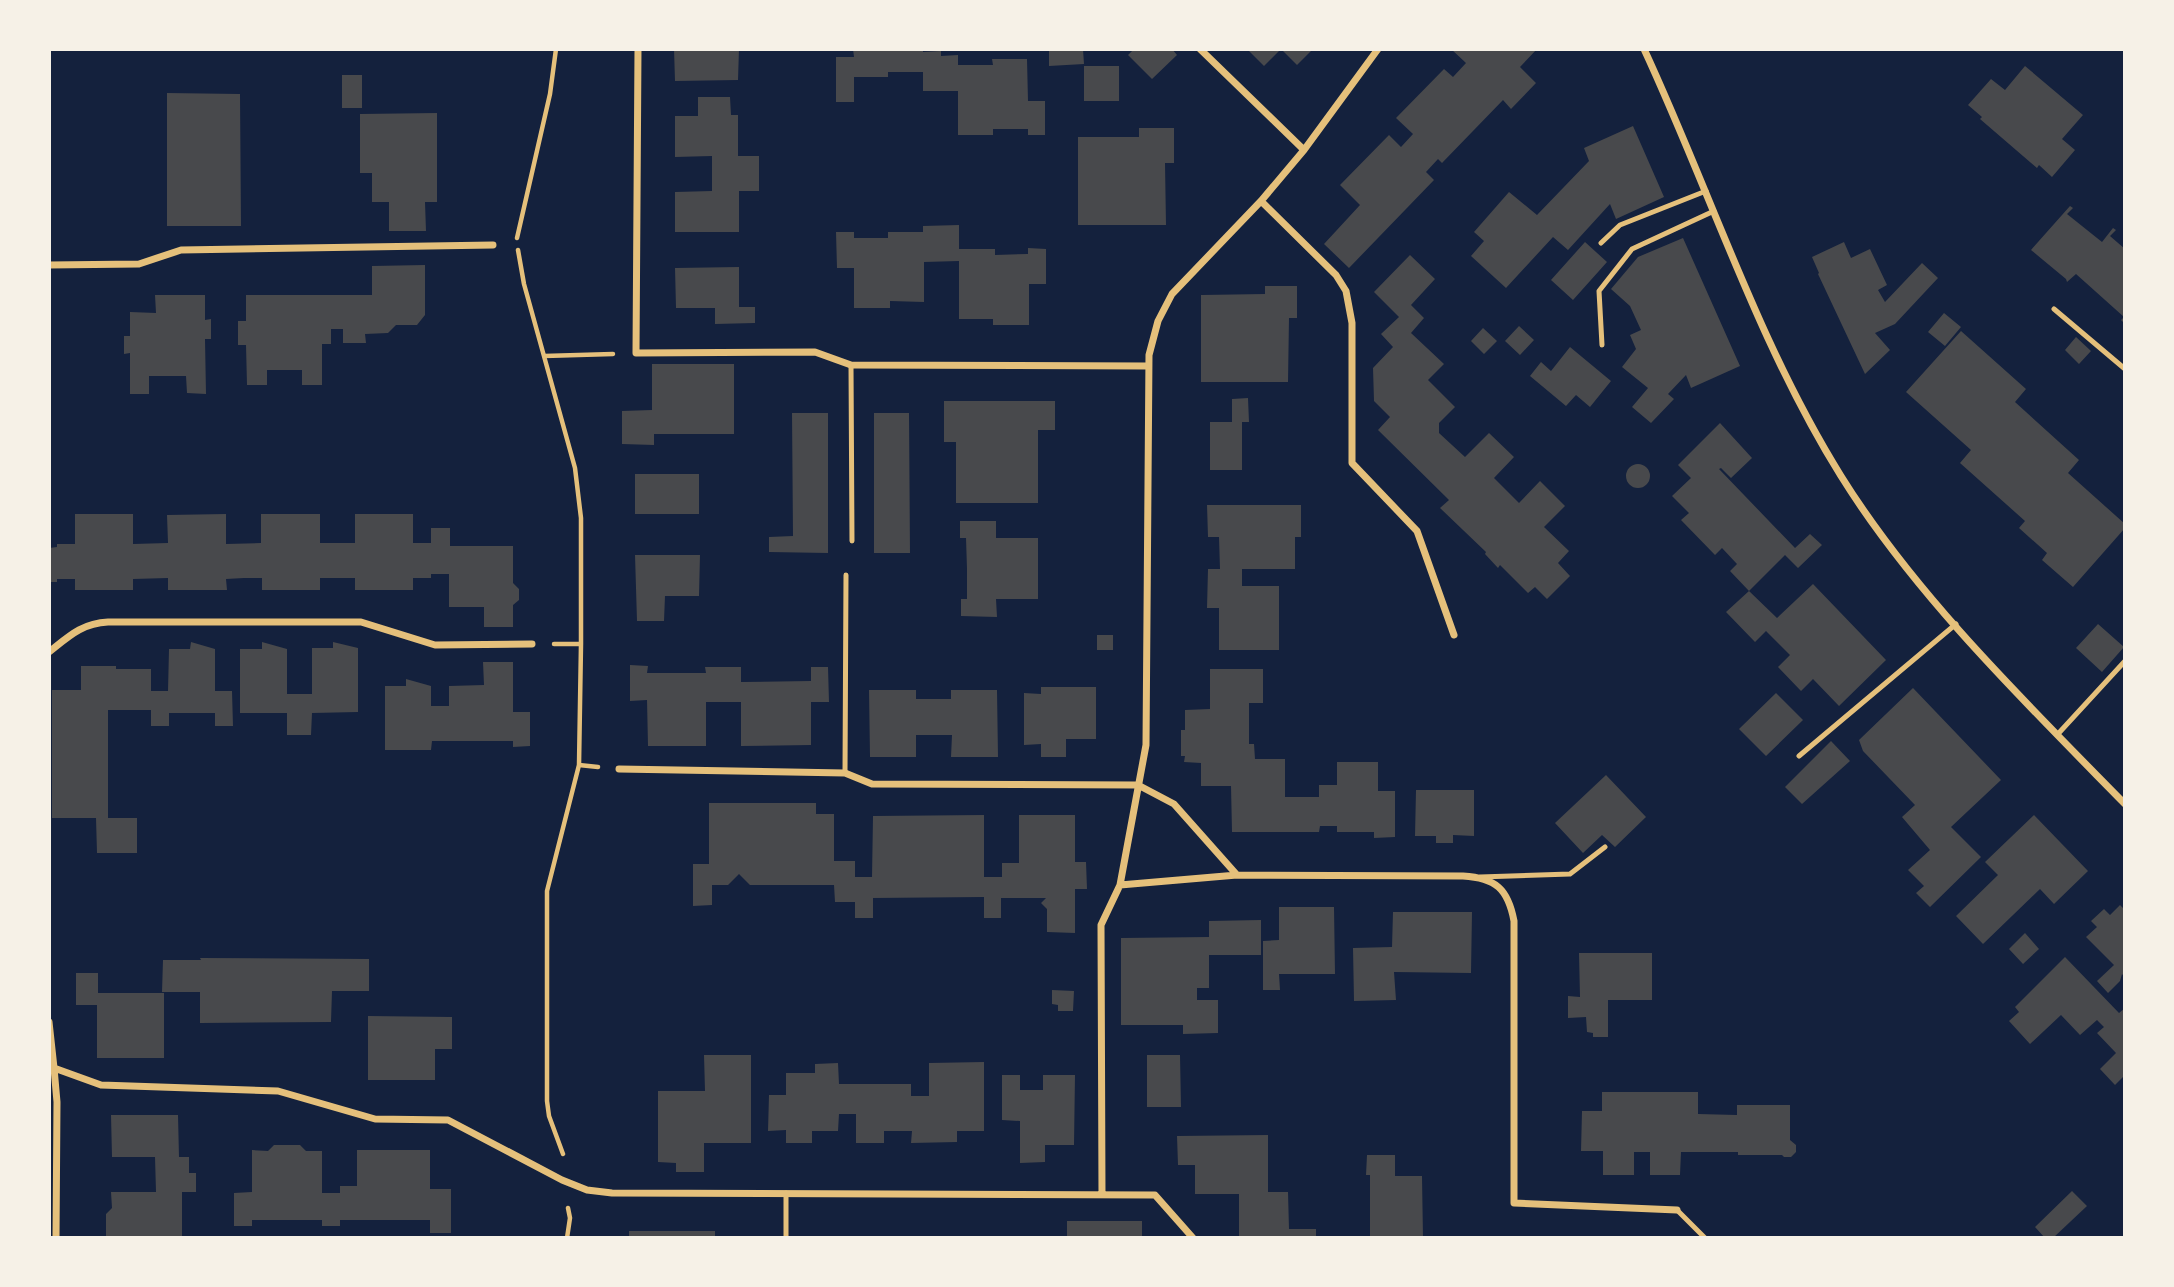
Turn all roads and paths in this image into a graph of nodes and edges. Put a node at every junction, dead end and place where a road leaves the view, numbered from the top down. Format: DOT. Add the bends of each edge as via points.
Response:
graph roads {
  1 [pos="556,49"];
  2 [pos="638,49"];
  3 [pos="1200,49"];
  4 [pos="1378,49"];
  5 [pos="1644,49"];
  6 [pos="1304,150"];
  7 [pos="1706,191"];
  8 [pos="1261,201"];
  9 [pos="1714,211"];
  10 [pos="1601,243"];
  11 [pos="493,245"];
  12 [pos="49,265"];
  13 [pos="2054,309"];
  14 [pos="1602,345"];
  15 [pos="636,353"];
  16 [pos="544,356"];
  17 [pos="851,365"];
  18 [pos="1147,366"];
  19 [pos="2125,369"];
  20 [pos="852,541"];
  21 [pos="846,575"];
  22 [pos="1956,624"];
  23 [pos="1454,635"];
  24 [pos="532,644"];
  25 [pos="49,652"];
  26 [pos="2125,661"];
  27 [pos="2057,734"];
  28 [pos="1799,756"];
  29 [pos="620,769"];
  30 [pos="845,773"];
  31 [pos="1138,785"];
  32 [pos="2125,804"];
  33 [pos="1605,847"];
  34 [pos="1237,875"];
  35 [pos="1477,877"];
  36 [pos="1120,885"];
  37 [pos="49,1022"];
  38 [pos="51,1067"];
  39 [pos="562,1180"];
  40 [pos="786,1193"];
  41 [pos="1102,1194"];
  42 [pos="1677,1210"];
  43 [pos="56,1238"];
  44 [pos="786,1238"];
  45 [pos="1193,1238"];
  46 [pos="1705,1238"];
  1 -- 16 [label="path" via="517,238 519,264"];
  2 -- 15 [label="street"];
  3 -- 6 [label="street"];
  4 -- 6 [label="street"];
  5 -- 7 [label="street"];
  6 -- 8 [label="street"];
  7 -- 9 [label="street"];
  7 -- 10 [label="lane" via="1620,225"];
  8 -- 18 [label="street" via="1172,293 1154,332"];
  8 -- 23 [label="street" via="1343,286 1352,323 1352,463 1418,531"];
  9 -- 14 [label="lane" via="1632,249 1599,291"];
  9 -- 22 [label="street" via="1816,435 1884,538"];
  11 -- 12 [label="street" via="181,250 139,264"];
  13 -- 19 [label="lane"];
  15 -- 16 [label="path"];
  15 -- 17 [label="street" via="815,352"];
  16 -- 39 [label="path" via="575,468 581,518 579,772 547,891 547,1101 563,1152"];
  17 -- 18 [label="street"];
  17 -- 20 [label="lane"];
  18 -- 31 [label="street" via="1146,745"];
  21 -- 30 [label="lane"];
  22 -- 27 [label="street"];
  22 -- 28 [label="lane"];
  24 -- 25 [label="street" via="435,645 361,622 108,622 78,629"];
  26 -- 27 [label="lane"];
  27 -- 32 [label="street"];
  29 -- 30 [label="street"];
  30 -- 31 [label="street" via="872,784"];
  31 -- 34 [label="street" via="1174,804"];
  31 -- 36 [label="street"];
  33 -- 35 [label="lane" via="1570,874"];
  34 -- 35 [label="street"];
  34 -- 36 [label="street"];
  35 -- 42 [label="street" via="1501,888 1514,921 1514,1203"];
  36 -- 41 [label="street" via="1101,925"];
  37 -- 38 [label="street"];
  38 -- 39 [label="street" via="101,1085 278,1091 375,1119 448,1120"];
  38 -- 43 [label="street" via="57,1114"];
  39 -- 40 [label="street" via="612,1193"];
  40 -- 41 [label="street"];
  40 -- 44 [label="lane"];
  41 -- 45 [label="street" via="1155,1195"];
  42 -- 46 [label="lane"];
}
